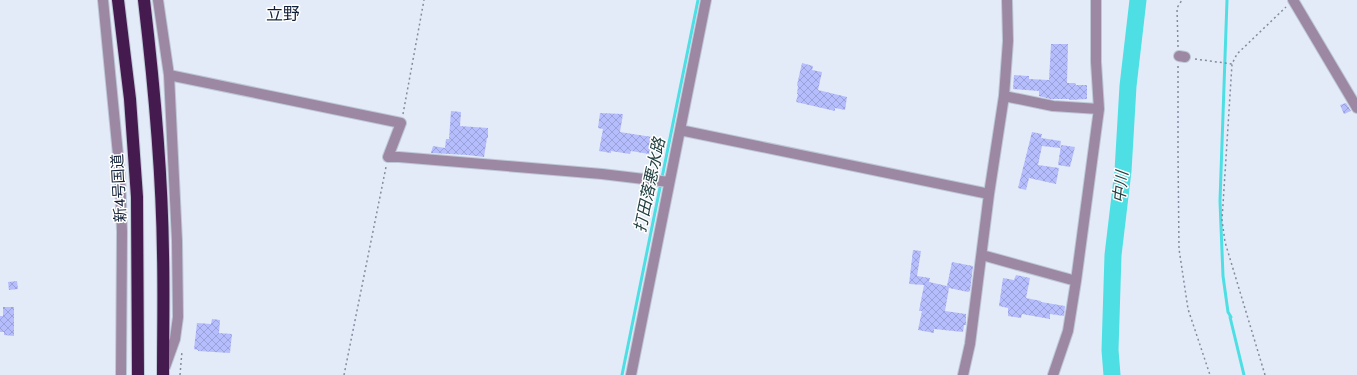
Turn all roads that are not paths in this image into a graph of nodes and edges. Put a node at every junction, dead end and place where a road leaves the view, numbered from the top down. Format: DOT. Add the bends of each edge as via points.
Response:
graph roads {
  1 [pos="103,0"];
  2 [pos="118,0"];
  3 [pos="144,0"];
  4 [pos="158,0"];
  5 [pos="706,0"];
  6 [pos="1007,0"];
  7 [pos="1096,0"];
  8 [pos="1293,0"];
  9 [pos="169,75"];
  10 [pos="1004,96"];
  11 [pos="1357,108"];
  12 [pos="1099,109"];
  13 [pos="680,130"];
  14 [pos="669,182"];
  15 [pos="989,194"];
  16 [pos="982,255"];
  17 [pos="1076,281"];
  18 [pos="163,373"];
  19 [pos="121,375"];
  20 [pos="138,375"];
  21 [pos="631,375"];
  22 [pos="963,375"];
  23 [pos="1053,375"];
  1 -- 19 [label="street" via="120,175"];
  2 -- 20 [label="highway, 新4号国道" via="130,99 137,198"];
  3 -- 18 [label="highway" via="158,146 163,252"];
  4 -- 9 [label="street"];
  5 -- 13 [label="street"];
  6 -- 10 [label="street" via="1008,41"];
  7 -- 12 [label="street"];
  8 -- 11 [label="street"];
  9 -- 14 [label="street" via="401,123 388,157"];
  9 -- 18 [label="street" via="178,317 175,339"];
  10 -- 12 [label="street" via="1053,106"];
  10 -- 15 [label="street"];
  12 -- 17 [label="street"];
  13 -- 14 [label="street"];
  13 -- 15 [label="street"];
  14 -- 21 [label="street"];
  15 -- 16 [label="street"];
  16 -- 17 [label="street"];
  16 -- 22 [label="street" via="970,344"];
  17 -- 23 [label="street" via="1068,331"];
}
